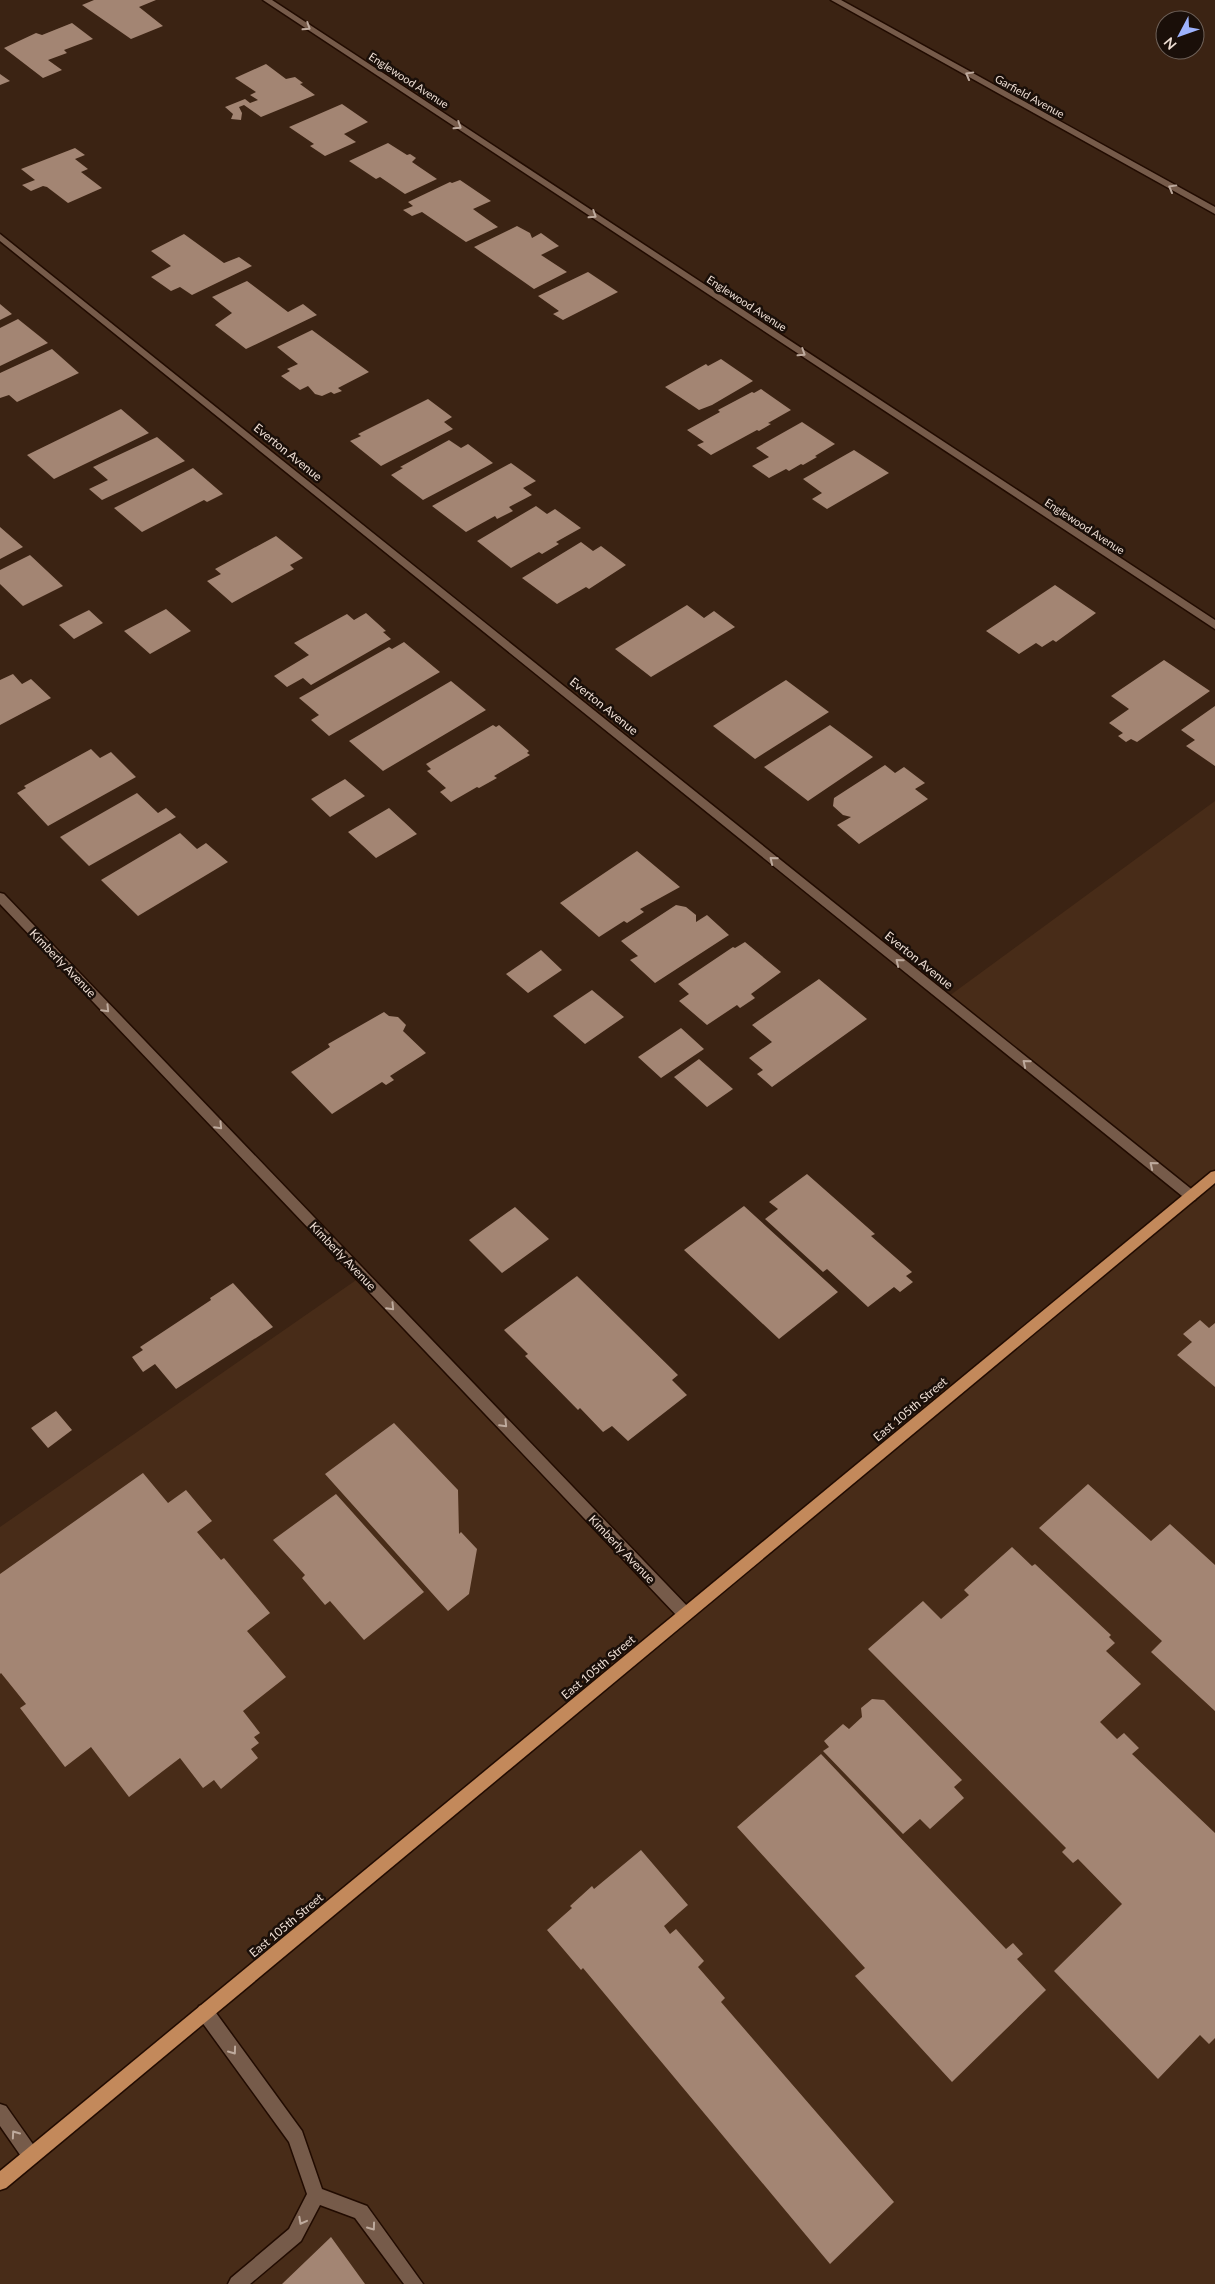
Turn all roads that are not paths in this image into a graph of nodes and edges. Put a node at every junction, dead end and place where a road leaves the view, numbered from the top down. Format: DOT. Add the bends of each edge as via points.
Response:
graph roads {
  1 [pos="267,0"];
  2 [pos="835,0"];
  3 [pos="1215,211"];
  4 [pos="0,237"];
  5 [pos="1215,625"];
  6 [pos="0,898"];
  7 [pos="1215,1176"];
  8 [pos="1190,1196"];
  9 [pos="685,1614"];
  10 [pos="205,2012"];
  11 [pos="0,2112"];
  12 [pos="31,2156"];
  13 [pos="0,2182"];
  14 [pos="316,2194"];
  15 [pos="237,2284"];
  16 [pos="414,2284"];
  1 -- 5 [label="street, Englewood Avenue, one-way"];
  3 -- 2 [label="street, Garfield Avenue, one-way"];
  8 -- 4 [label="street, Everton Avenue, one-way"];
  6 -- 9 [label="street, Kimberly Avenue, one-way"];
  7 -- 8 [label="main road, East 105th Street"];
  8 -- 9 [label="main road, East 105th Street"];
  9 -- 10 [label="main road, East 105th Street"];
  10 -- 12 [label="main road, East 105th Street"];
  10 -- 14 [label="street, one-way" via="296,2137"];
  12 -- 11 [label="street, one-way"];
  12 -- 13 [label="main road, East 105th Street"];
  14 -- 15 [label="street, one-way" via="295,2236"];
  14 -- 16 [label="street, one-way" via="362,2212"];
}
